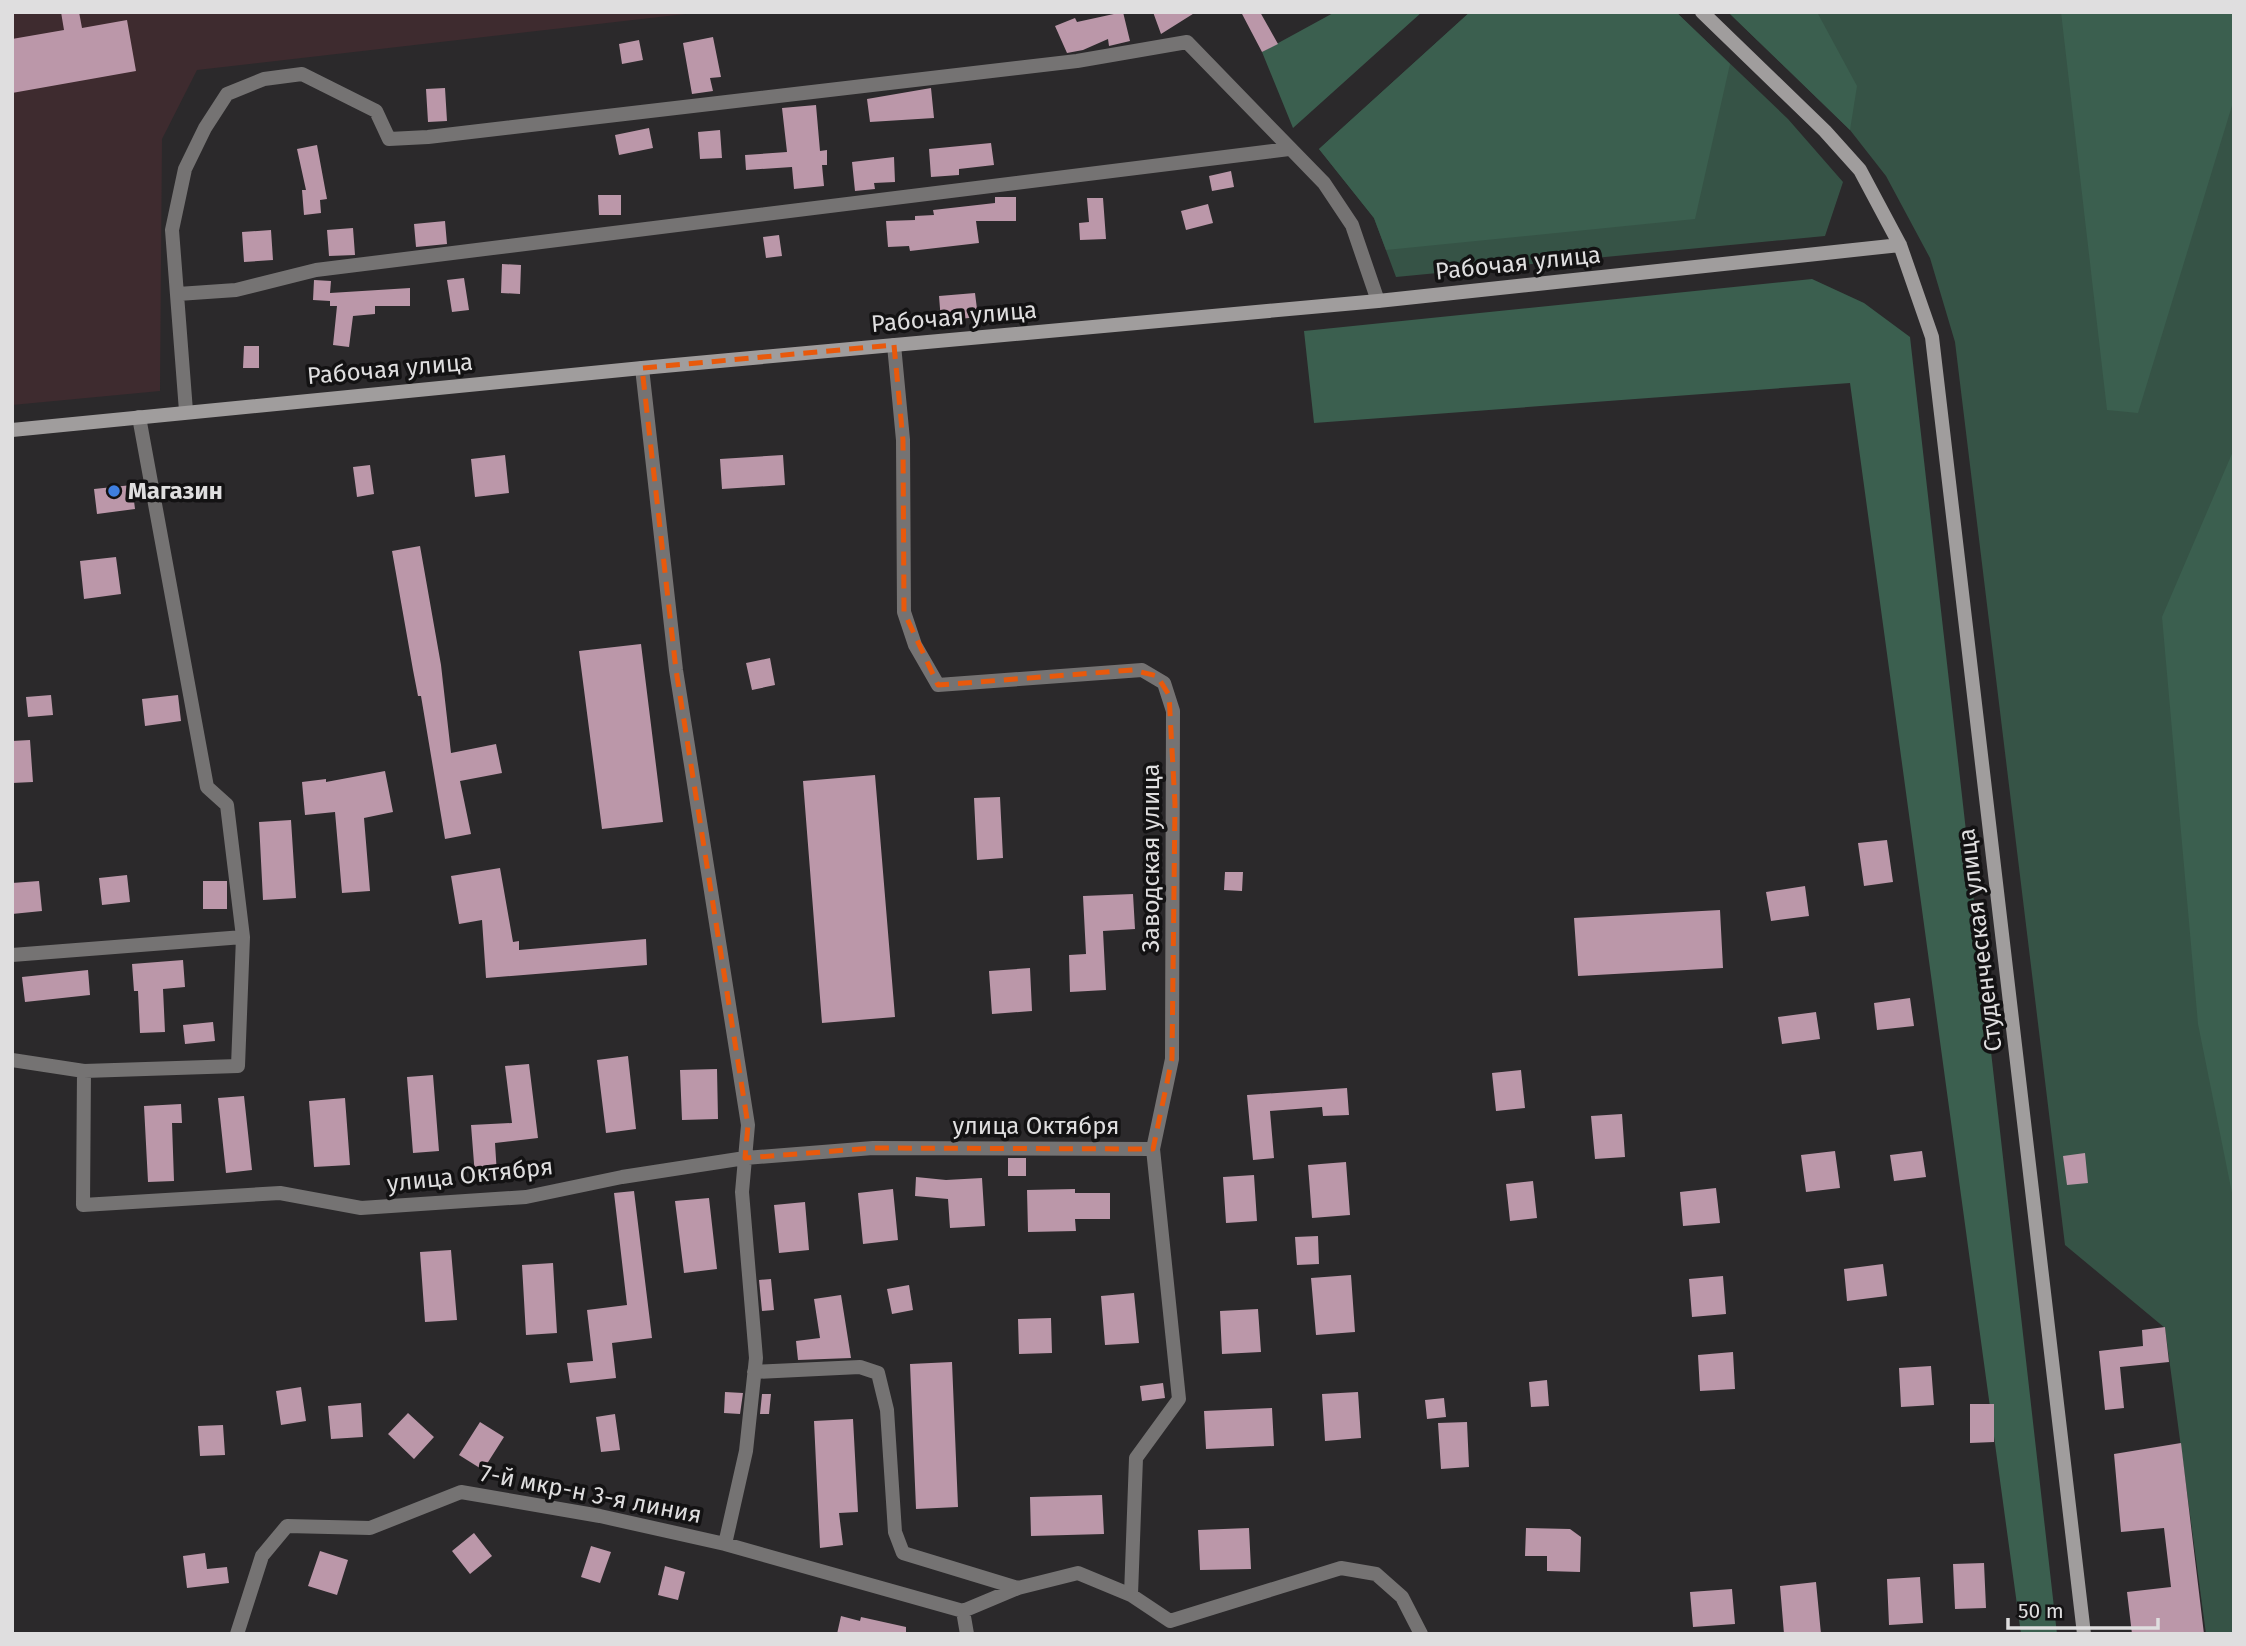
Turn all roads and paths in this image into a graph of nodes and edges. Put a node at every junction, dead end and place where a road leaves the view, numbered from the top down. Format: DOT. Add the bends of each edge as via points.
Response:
graph roads {
  1 [pos="1702,12"];
  2 [pos="1289,149"];
  3 [pos="1900,245"];
  4 [pos="178,294"];
  5 [pos="1378,301"];
  6 [pos="894,345"];
  7 [pos="642,368"];
  8 [pos="186,411"];
  9 [pos="139,417"];
  10 [pos="12,430"];
  11 [pos="243,937"];
  12 [pos="12,954"];
  13 [pos="12,1060"];
  14 [pos="84,1071"];
  15 [pos="1153,1149"];
  16 [pos="745,1158"];
  17 [pos="754,1372"];
  18 [pos="725,1544"];
  19 [pos="1018,1588"];
  20 [pos="1131,1595"];
  21 [pos="963,1611"];
  22 [pos="237,1634"];
  23 [pos="967,1634"];
  24 [pos="1421,1634"];
  25 [pos="2084,1634"];
  1 -- 3 [label="street, Студенческая улица" via="1860,170"];
  2 -- 4 [label="street" via="316,270 236,290"];
  2 -- 4 [label="street" via="1187,43 1077,61 389,139 376,111 303,74 264,79 227,94 184,169 172,230"];
  2 -- 5 [label="street" via="1324,183 1352,225"];
  3 -- 5 [label="street, Рабочая улица"];
  3 -- 25 [label="street, Студенческая улица" via="1932,337"];
  4 -- 8 [label="street"];
  5 -- 6 [label="street, Рабочая улица"];
  6 -- 7 [label="street, Рабочая улица"];
  6 -- 15 [label="street, Заводская улица" via="903,440 904,612 915,645 937,685 1133,670 1157,677 1169,695 1175,776 1172,1059"];
  7 -- 8 [label="street, Рабочая улица"];
  7 -- 16 [label="street" via="676,670 748,1125"];
  8 -- 9 [label="street, Рабочая улица"];
  9 -- 10 [label="street, Рабочая улица"];
  9 -- 11 [label="street" via="207,788 227,805"];
  11 -- 12 [label="street"];
  11 -- 14 [label="street" via="238,1066"];
  13 -- 14 [label="street"];
  14 -- 16 [label="street, улица Октября" via="83,1205 281,1193 361,1208 526,1197"];
  15 -- 16 [label="street, улица Октября" via="873,1148"];
  15 -- 20 [label="street, Заводская улица" via="1179,1399 1136,1458"];
  16 -- 17 [label="street" via="742,1192"];
  17 -- 18 [label="street" via="746,1451"];
  17 -- 19 [label="street" via="860,1367 878,1373 887,1410 895,1532 903,1553"];
  18 -- 21 [label="street, 7-й мкр-н 3-я линия"];
  18 -- 22 [label="street, 7-й мкр-н 3-я линия" via="460,1492 370,1528 287,1526 262,1556"];
  19 -- 20 [label="street" via="1078,1573"];
  19 -- 21 [label="street"];
  20 -- 24 [label="street" via="1170,1621 1340,1567 1376,1574 1402,1597"];
  21 -- 23 [label="street"];
}
